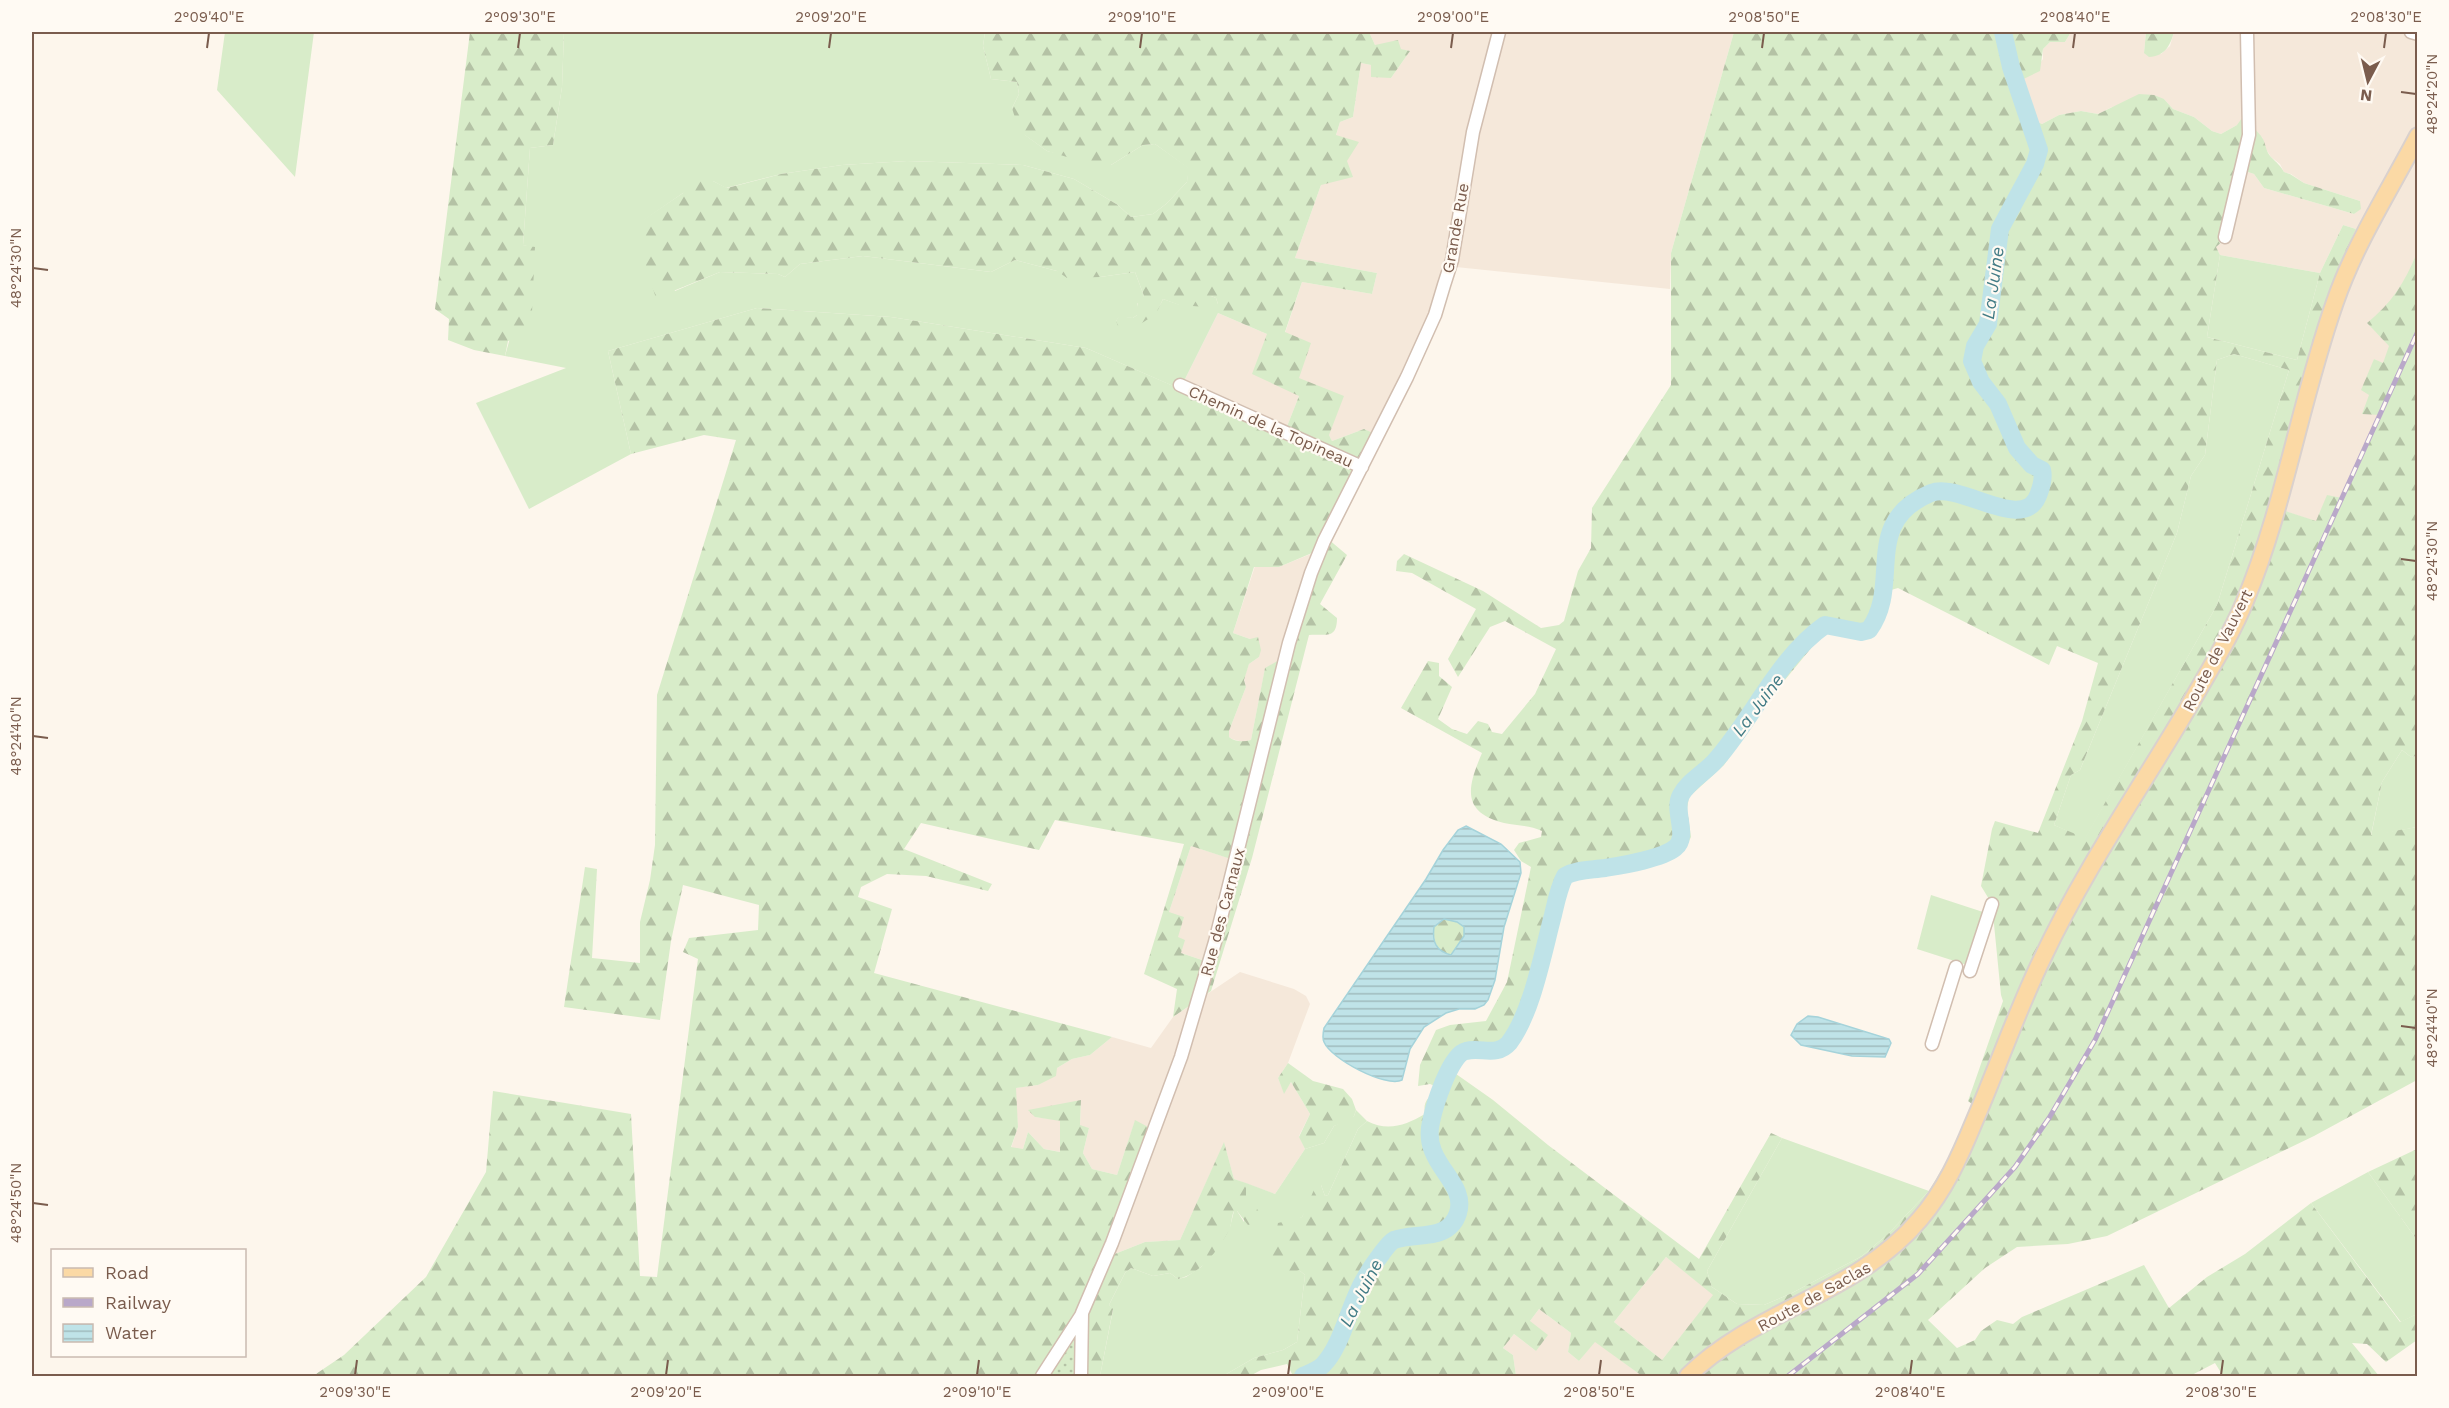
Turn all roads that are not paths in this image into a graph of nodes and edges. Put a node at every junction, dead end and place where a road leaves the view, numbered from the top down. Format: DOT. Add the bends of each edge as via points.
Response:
graph roads {
  1 [pos="1499,32"];
  2 [pos="2247,32"];
  3 [pos="2411,32"];
  4 [pos="2418,34"];
  5 [pos="2418,136"];
  6 [pos="2224,237"];
  7 [pos="1180,385"];
  8 [pos="1371,448"];
  9 [pos="1362,467"];
  10 [pos="1992,904"];
  11 [pos="1956,966"];
  12 [pos="1970,971"];
  13 [pos="1932,1044"];
  14 [pos="1980,1109"];
  15 [pos="1082,1312"];
  16 [pos="1042,1377"];
  17 [pos="1081,1377"];
  18 [pos="1688,1377"];
  1 -- 8 [label="street, Grande Rue" via="1473,132 1447,277 1422,345"];
  2 -- 6 [label="street" via="2249,135"];
  3 -- 4 [label="street"];
  5 -- 14 [label="main road, Route de Vauvert" via="2337,295 2271,527 2244,603 2201,685 2050,941"];
  7 -- 9 [label="street, Chemin de la Topineau"];
  8 -- 9 [label="street, Rue des Carnaux"];
  9 -- 15 [label="street, Rue des Carnaux" via="1311,573 1289,644 1222,916 1181,1057"];
  10 -- 12 [label="street"];
  11 -- 13 [label="street"];
  14 -- 18 [label="main road, Route de Saclas" via="1946,1181 1902,1239 1854,1276 1719,1350"];
  15 -- 16 [label="street"];
  15 -- 17 [label="street, Rue des Carnaux"];
}
